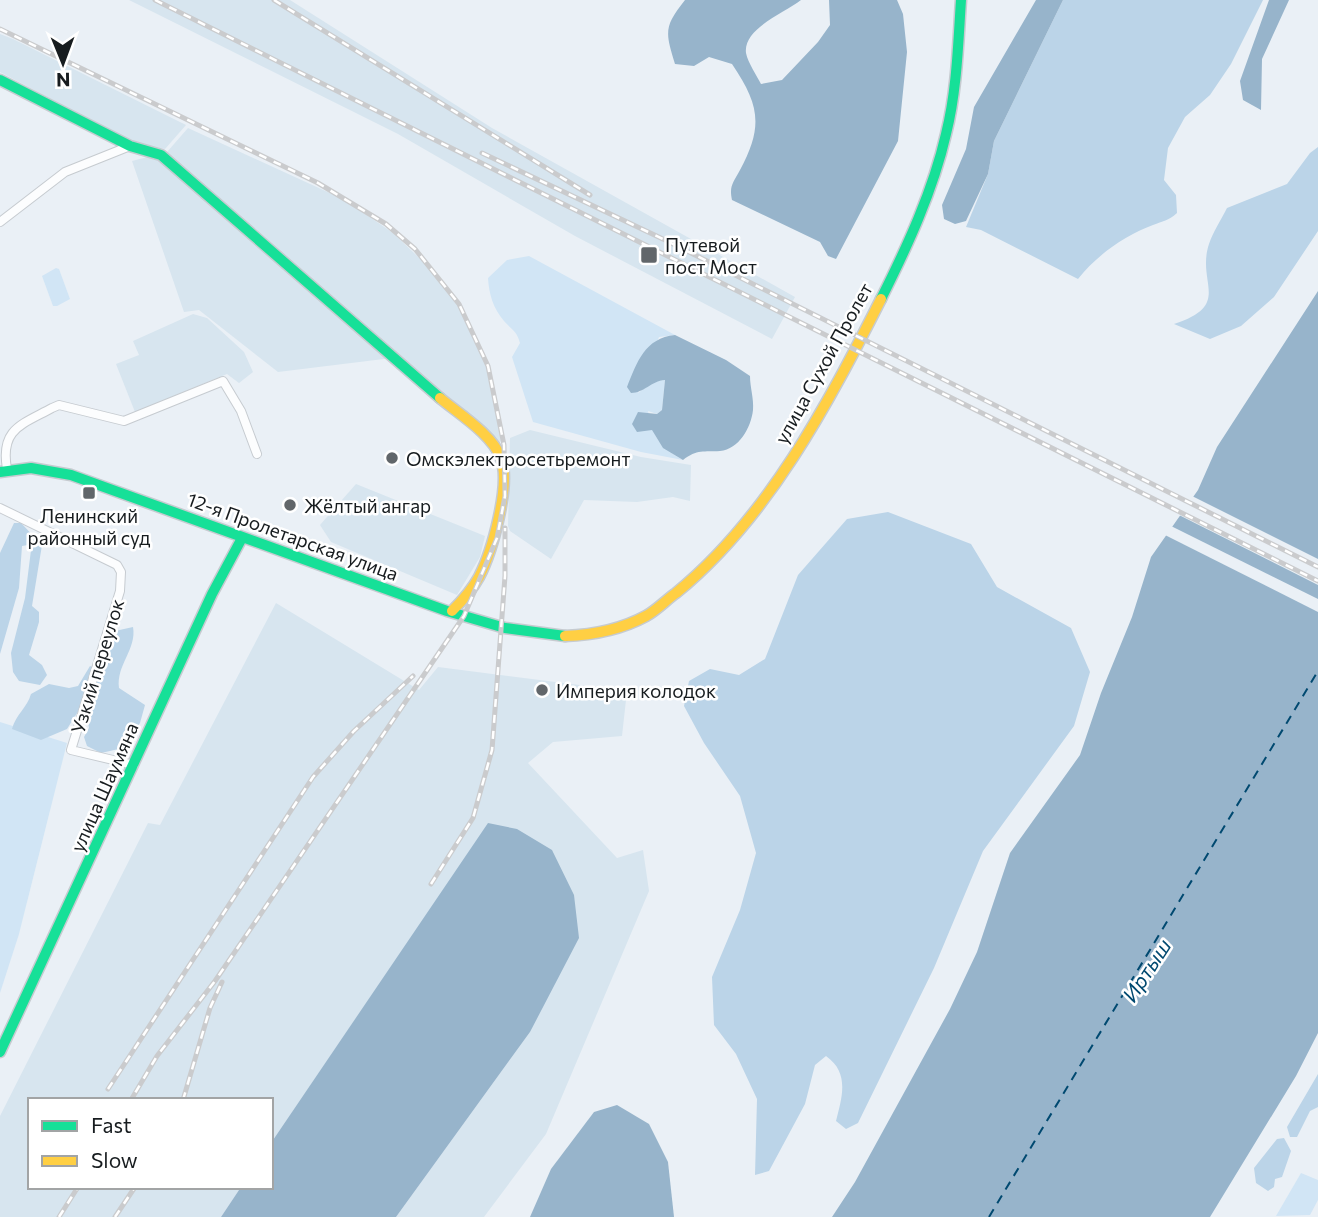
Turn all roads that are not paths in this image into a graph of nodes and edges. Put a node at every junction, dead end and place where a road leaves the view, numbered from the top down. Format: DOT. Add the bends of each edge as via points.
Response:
graph roads {
  1 [pos="961,0"];
  2 [pos="0,80"];
  3 [pos="130,146"];
  4 [pos="0,222"];
  5 [pos="257,454"];
  6 [pos="4,470"];
  7 [pos="0,508"];
  8 [pos="242,538"];
  9 [pos="452,611"];
  10 [pos="568,635"];
  11 [pos="134,765"];
  12 [pos="0,1052"];
  1 -- 10 [label="main road, улица Сухой Пролет" via="942,151 872,316 830,395 740,529 680,592 623,627 594,635"];
  2 -- 3 [label="main road"];
  3 -- 4 [label="street" via="65,172"];
  3 -- 9 [label="main road" via="161,155 181,170 500,453 500,495 486,559 474,587"];
  5 -- 6 [label="street" via="241,411 225,382 219,381 124,421 60,405 52,408 9,433 3,450"];
  6 -- 8 [label="main road, 12-я Пролетарская улица" via="31,468 71,475"];
  7 -- 11 [label="street, Узкий переулок" via="101,556 121,572 120,591 71,750"];
  8 -- 9 [label="main road, 12-я Пролетарская улица"];
  8 -- 11 [label="main road, улица Шаумяна"];
  9 -- 10 [label="main road, 12-я Пролетарская улица" via="500,627"];
  11 -- 12 [label="main road, улица Шаумяна"];
}
